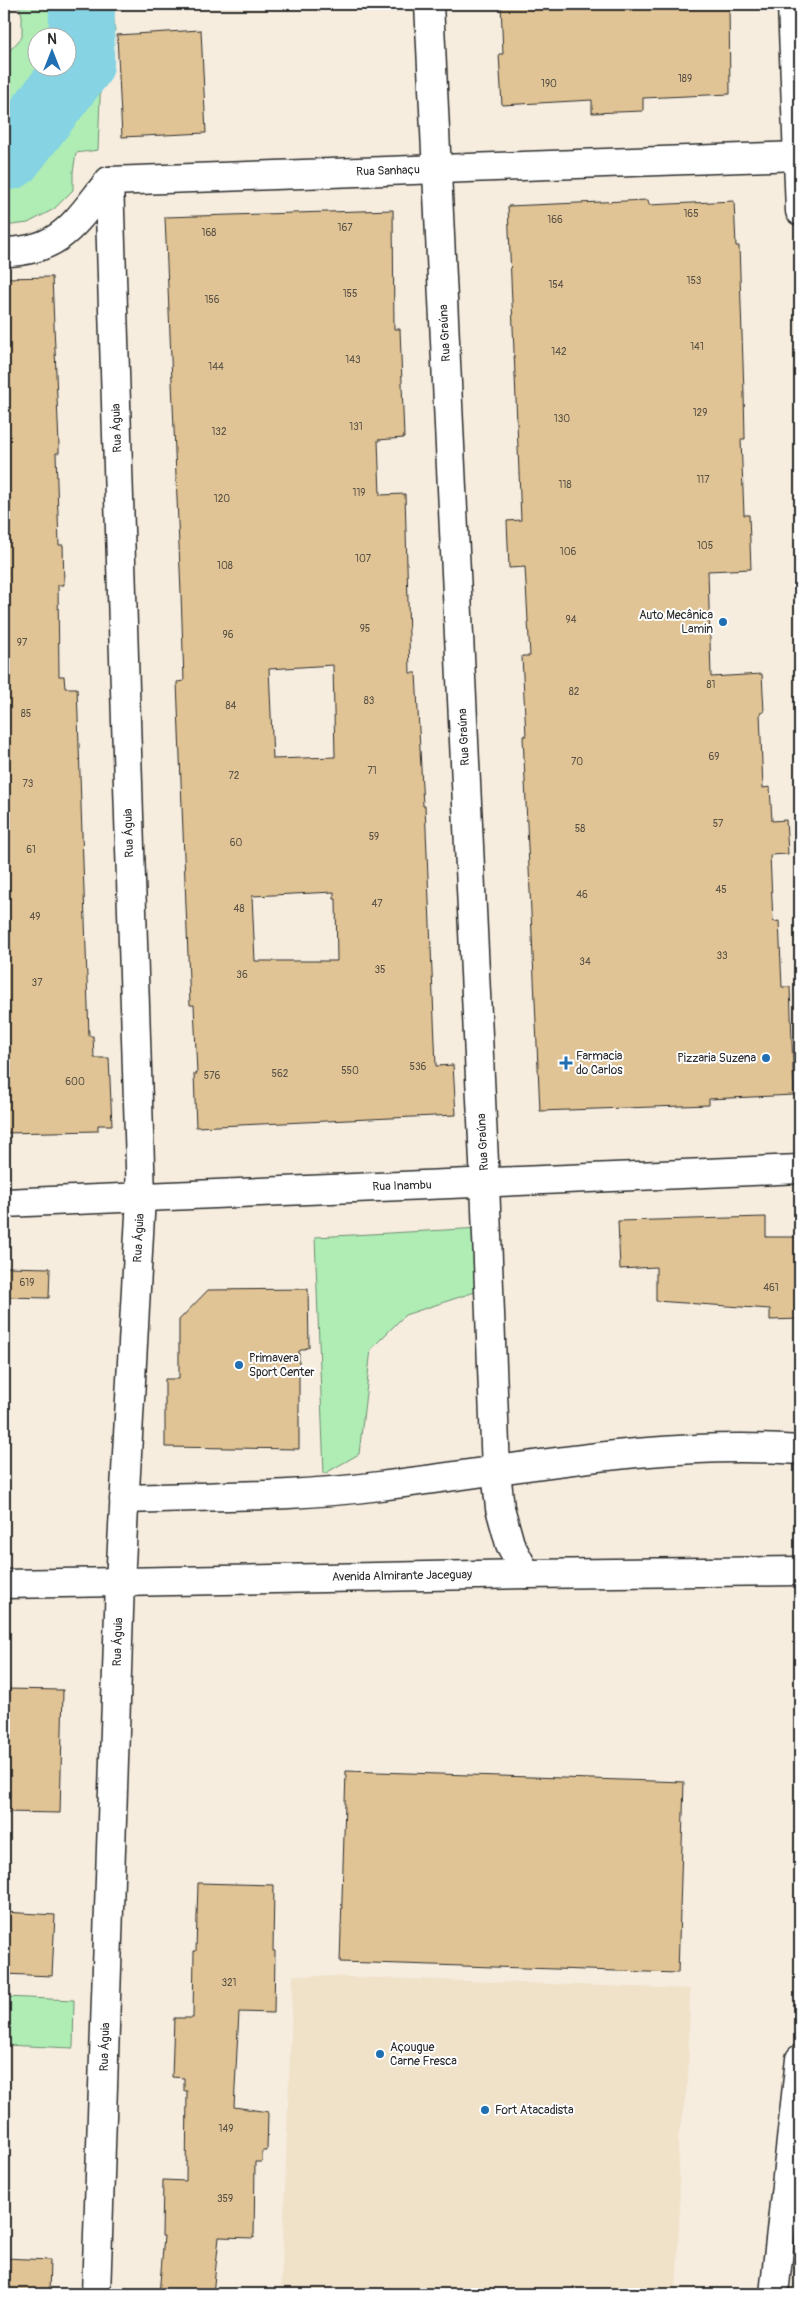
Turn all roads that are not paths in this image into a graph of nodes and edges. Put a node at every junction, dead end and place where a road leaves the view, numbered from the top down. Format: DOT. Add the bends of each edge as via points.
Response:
graph roads {
  1 [pos="429,4"];
  2 [pos="792,4"];
  3 [pos="799,156"];
  4 [pos="437,169"];
  5 [pos="109,181"];
  6 [pos="800,211"];
  7 [pos="4,252"];
  8 [pos="800,1170"];
  9 [pos="485,1182"];
  10 [pos="141,1197"];
  11 [pos="4,1203"];
  12 [pos="800,1450"];
  13 [pos="496,1471"];
  14 [pos="124,1499"];
  15 [pos="800,1571"];
  16 [pos="526,1574"];
  17 [pos="120,1582"];
  18 [pos="4,1584"];
  19 [pos="800,2059"];
  20 [pos="96,2294"];
  21 [pos="774,2294"];
  1 -- 4 [label="street, Rua Graúna"];
  2 -- 3 [label="street"];
  3 -- 4 [label="street, Rua Sanhaçu"];
  3 -- 6 [label="street"];
  4 -- 5 [label="street, Rua Sanhaçu"];
  4 -- 9 [label="street, Rua Graúna"];
  5 -- 7 [label="street" via="68,230 47,245"];
  5 -- 10 [label="street, Rua Águia"];
  8 -- 9 [label="street, Rua Inambu"];
  9 -- 10 [label="street, Rua Inambu"];
  9 -- 13 [label="street, Rua Graúna"];
  10 -- 11 [label="street, Rua Inambu"];
  10 -- 14 [label="street, Rua Águia"];
  12 -- 13 [label="street" via="708,1448 640,1452"];
  13 -- 14 [label="street" via="341,1490"];
  13 -- 16 [label="street, Rua Graúna" via="500,1508 510,1544"];
  14 -- 17 [label="street, Rua Águia"];
  15 -- 16 [label="street, Avenida Almirante Jaceguay"];
  16 -- 17 [label="street, Avenida Almirante Jaceguay"];
  17 -- 18 [label="street, Avenida Almirante Jaceguay"];
  17 -- 20 [label="street, Rua Águia"];
  19 -- 21 [label="street"];
}
